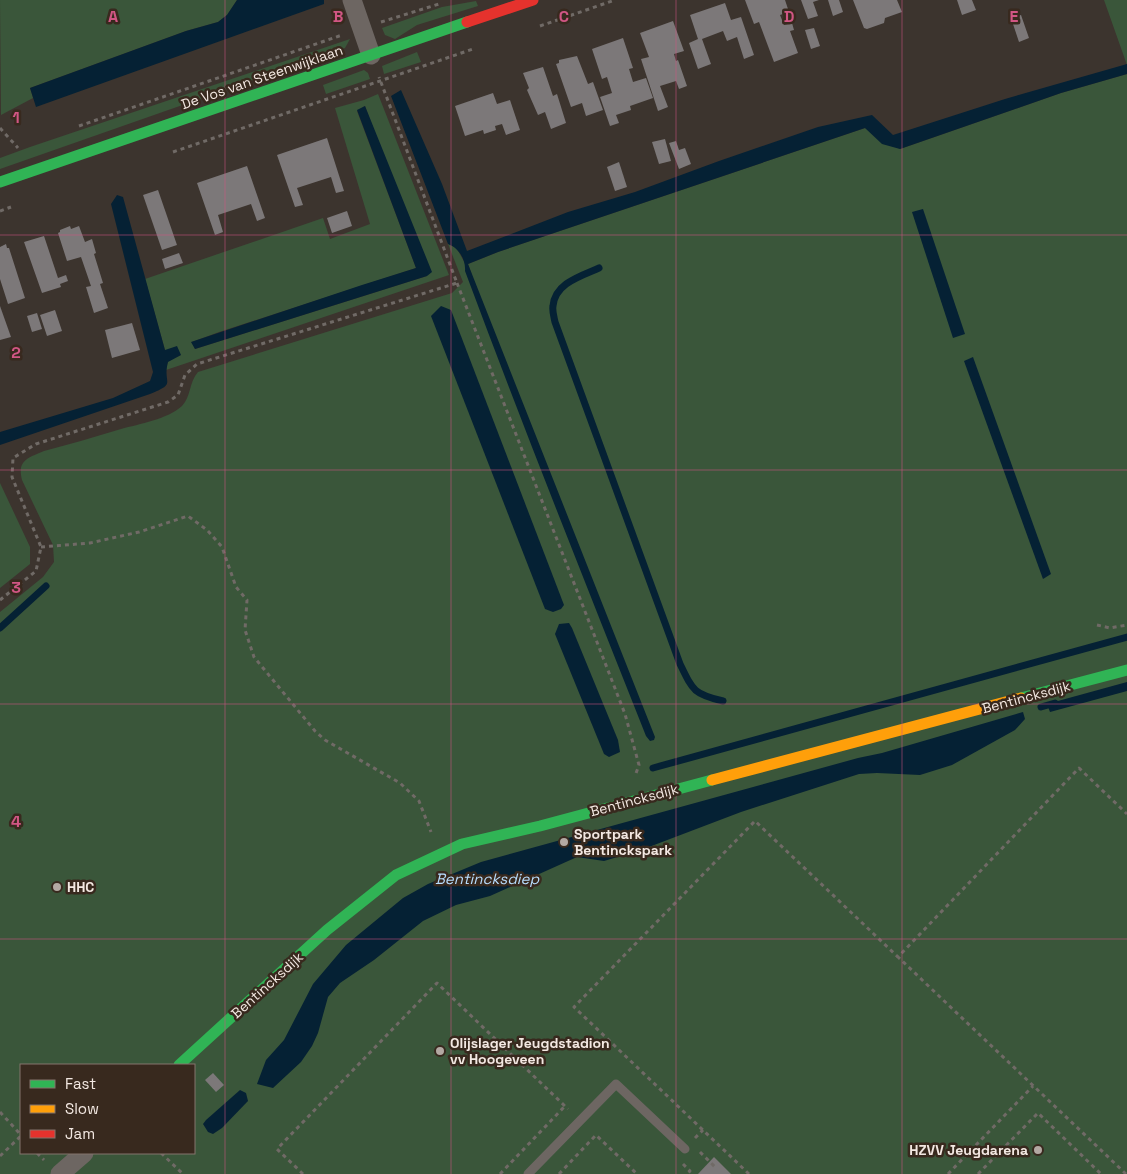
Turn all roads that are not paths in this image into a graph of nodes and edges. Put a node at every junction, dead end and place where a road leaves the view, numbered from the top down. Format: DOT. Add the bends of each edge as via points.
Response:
graph roads {
  1 [pos="352,0"];
  2 [pos="533,0"];
  3 [pos="371,55"];
  4 [pos="0,182"];
  5 [pos="1127,670"];
  6 [pos="180,1064"];
  7 [pos="685,1149"];
  8 [pos="83,1154"];
  9 [pos="60,1174"];
  10 [pos="528,1174"];
  1 -- 3 [label="street"];
  2 -- 3 [label="street, De Vos van Steenwijklaan"];
  3 -- 4 [label="street, De Vos van Steenwijklaan"];
  5 -- 6 [label="street, Bentincksdijk" via="462,844 396,875 327,930"];
  7 -- 10 [label="lane" via="616,1084"];
  8 -- 9 [label="street"];
}
